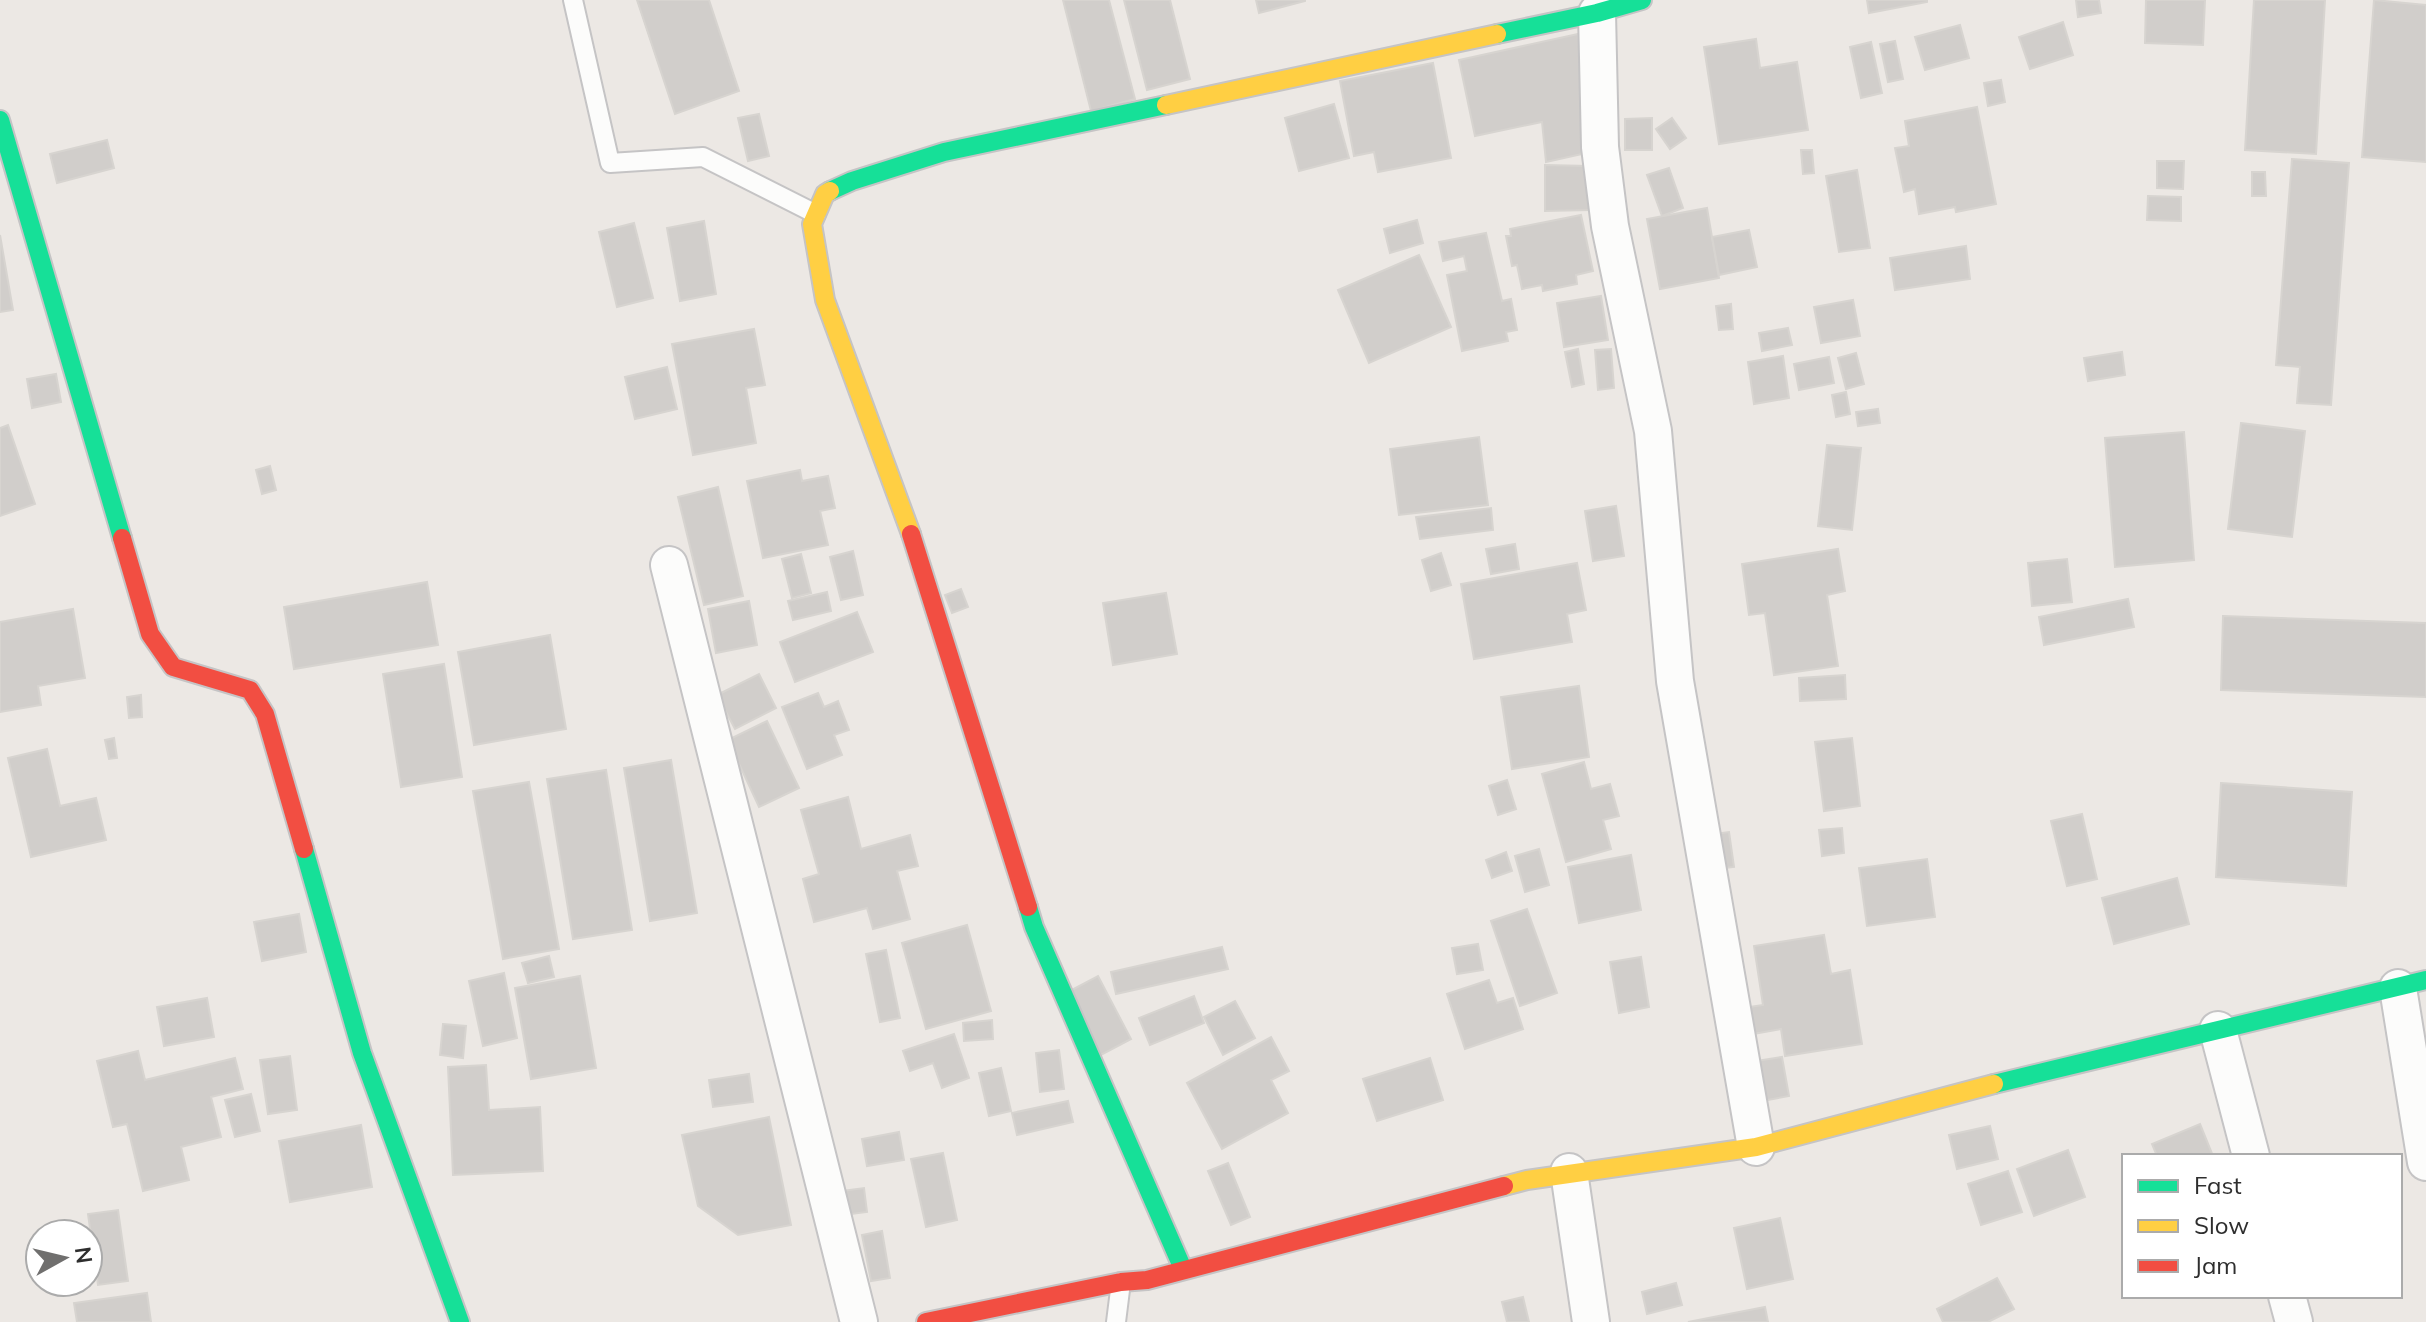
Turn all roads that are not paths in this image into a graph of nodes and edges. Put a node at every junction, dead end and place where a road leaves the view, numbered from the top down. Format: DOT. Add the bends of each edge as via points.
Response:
graph roads {
  1 [pos="573,0"];
  2 [pos="1642,0"];
  3 [pos="1597,13"];
  4 [pos="0,120"];
  5 [pos="816,214"];
  6 [pos="669,565"];
  7 [pos="2412,984"];
  8 [pos="2218,1030"];
  9 [pos="1756,1147"];
  10 [pos="2250,1154"];
  11 [pos="2426,1162"];
  12 [pos="1569,1172"];
  13 [pos="1183,1269"];
  14 [pos="1121,1282"];
  15 [pos="2288,1298"];
  16 [pos="460,1322"];
  17 [pos="859,1322"];
  18 [pos="926,1322"];
  19 [pos="1116,1322"];
  20 [pos="1591,1322"];
  21 [pos="2294,1322"];
  1 -- 5 [label="lane" via="610,163 703,157"];
  2 -- 3 [label="street"];
  3 -- 5 [label="street" via="944,152 839,187 825,194"];
  3 -- 9 [label="street" via="1600,147 1610,226 1653,431 1675,681"];
  4 -- 16 [label="street" via="150,634 173,667 250,690 265,714 362,1053"];
  5 -- 13 [label="street" via="812,224 825,300 925,573 1034,927"];
  6 -- 17 [label="street"];
  7 -- 8 [label="street"];
  7 -- 11 [label="street"];
  8 -- 9 [label="street"];
  8 -- 10 [label="street"];
  9 -- 12 [label="street"];
  12 -- 13 [label="street"];
  12 -- 20 [label="street"];
  13 -- 14 [label="street"];
  14 -- 18 [label="street"];
  14 -- 19 [label="lane"];
  15 -- 21 [label="street"];
}
